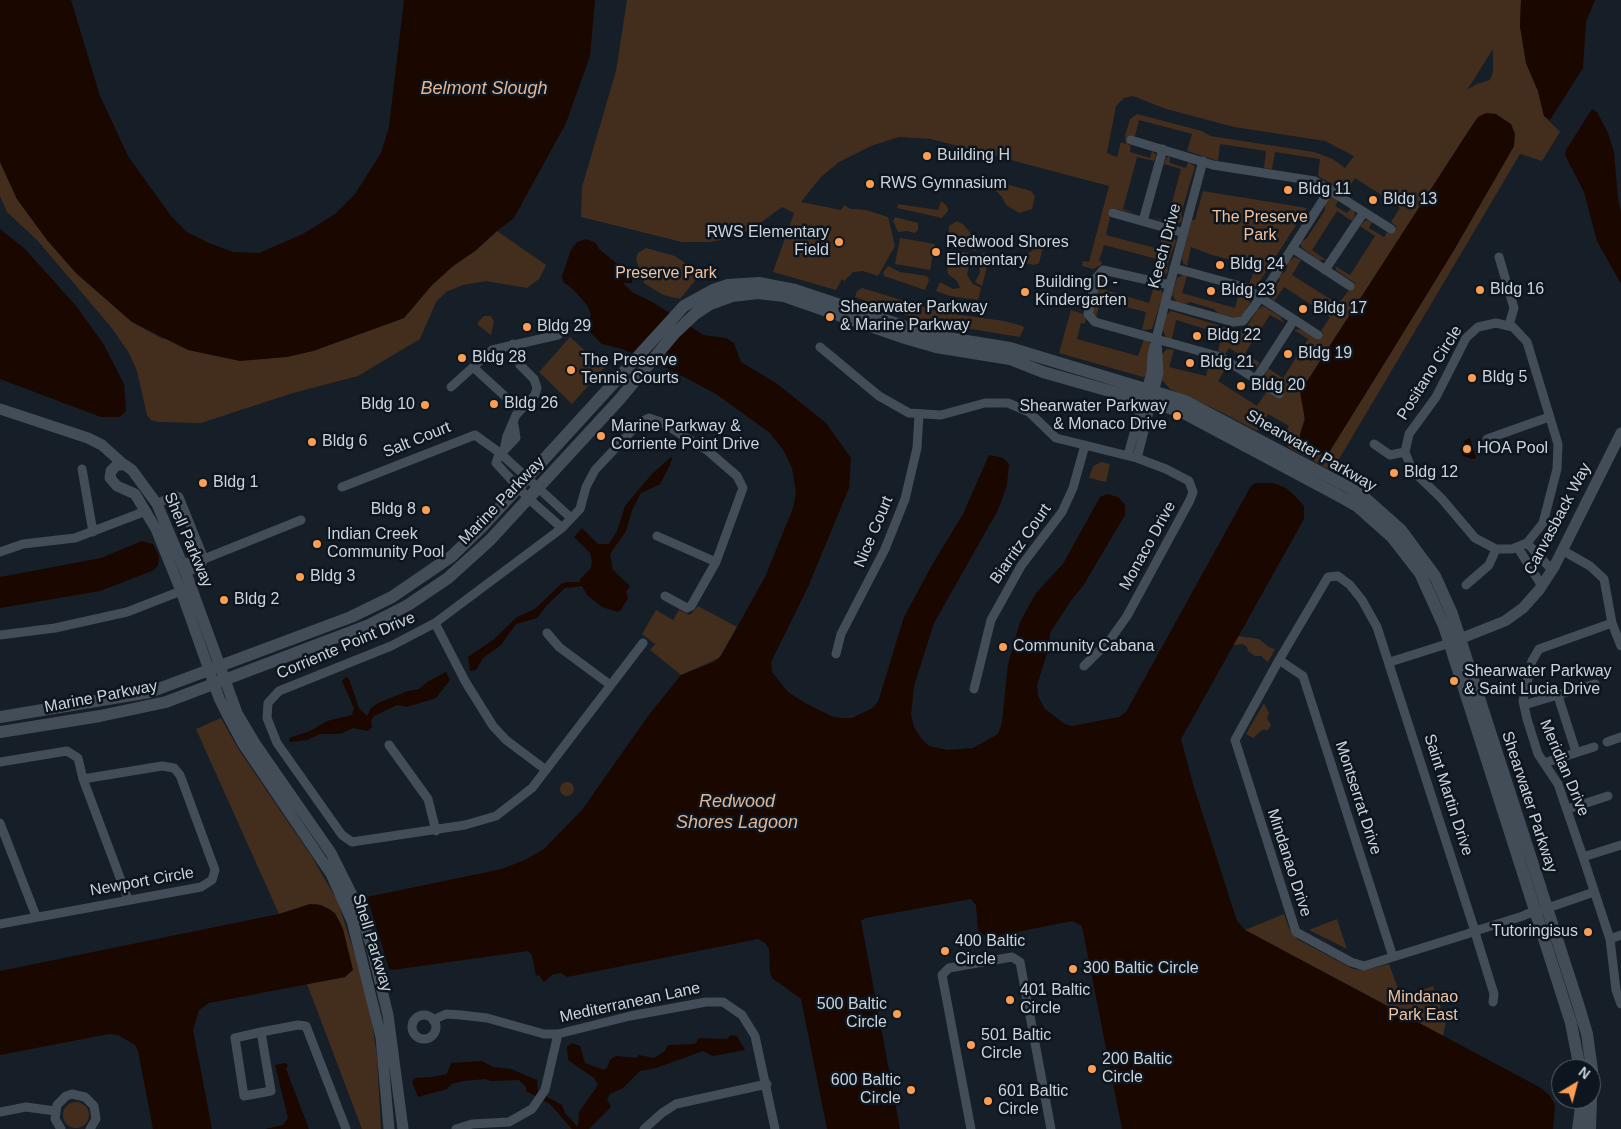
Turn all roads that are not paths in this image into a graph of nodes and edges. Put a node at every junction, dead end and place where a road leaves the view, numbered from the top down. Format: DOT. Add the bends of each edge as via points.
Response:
graph roads {
  1 [pos="1131,140"];
  2 [pos="1163,149"];
  3 [pos="1203,161"];
  4 [pos="1330,189"];
  5 [pos="1364,212"];
  6 [pos="1113,213"];
  7 [pos="1143,221"];
  8 [pos="1391,229"];
  9 [pos="1184,233"];
  10 [pos="1292,248"];
  11 [pos="1498,257"];
  12 [pos="1174,268"];
  13 [pos="1325,270"];
  14 [pos="1170,285"];
  15 [pos="1350,286"];
  16 [pos="1261,297"];
  17 [pos="844,303"];
  18 [pos="1165,303"];
  19 [pos="1294,320"];
  20 [pos="867,325"];
  21 [pos="1509,325"];
  22 [pos="558,335"];
  23 [pos="1318,335"];
  24 [pos="1156,338"];
  25 [pos="514,344"];
  26 [pos="820,347"];
  27 [pos="473,367"];
  28 [pos="1256,379"];
  29 [pos="452,387"];
  30 [pos="1279,394"];
  31 [pos="1150,395"];
  32 [pos="0,409"];
  33 [pos="520,410"];
  34 [pos="920,415"];
  35 [pos="1549,417"];
  36 [pos="1621,433"];
  37 [pos="1486,439"];
  38 [pos="1374,444"];
  39 [pos="1085,445"];
  40 [pos="502,452"];
  41 [pos="1405,452"];
  42 [pos="1133,456"];
  43 [pos="123,464"];
  44 [pos="82,470"];
  45 [pos="523,482"];
  46 [pos="342,486"];
  47 [pos="539,488"];
  48 [pos="529,499"];
  49 [pos="157,504"];
  50 [pos="146,511"];
  51 [pos="571,518"];
  52 [pos="301,520"];
  53 [pos="562,528"];
  54 [pos="93,532"];
  55 [pos="657,536"];
  56 [pos="1527,543"];
  57 [pos="1518,548"];
  58 [pos="1496,549"];
  59 [pos="1562,550"];
  60 [pos="0,552"];
  61 [pos="204,558"];
  62 [pos="716,562"];
  63 [pos="184,568"];
  64 [pos="1552,570"];
  65 [pos="1332,575"];
  66 [pos="1466,585"];
  67 [pos="1542,586"];
  68 [pos="181,591"];
  69 [pos="665,596"];
  70 [pos="1612,622"];
  71 [pos="435,623"];
  72 [pos="547,633"];
  73 [pos="0,635"];
  74 [pos="1455,641"];
  75 [pos="643,643"];
  76 [pos="1621,646"];
  77 [pos="836,654"];
  78 [pos="1279,660"];
  79 [pos="1390,662"];
  80 [pos="1084,666"];
  81 [pos="214,668"];
  82 [pos="219,683"];
  83 [pos="609,684"];
  84 [pos="1595,684"];
  85 [pos="974,688"];
  86 [pos="1558,696"];
  87 [pos="1524,705"];
  88 [pos="0,718"];
  89 [pos="0,732"];
  90 [pos="1621,737"];
  91 [pos="1607,742"];
  92 [pos="389,745"];
  93 [pos="1594,747"];
  94 [pos="1576,752"];
  95 [pos="0,762"];
  96 [pos="1544,763"];
  97 [pos="546,770"];
  98 [pos="83,779"];
  99 [pos="1608,796"];
  100 [pos="1568,809"];
  101 [pos="0,823"];
  102 [pos="436,831"];
  103 [pos="1621,844"];
  104 [pos="1584,857"];
  105 [pos="1594,892"];
  106 [pos="128,899"];
  107 [pos="1541,910"];
  108 [pos="36,916"];
  109 [pos="0,924"];
  110 [pos="1475,931"];
  111 [pos="1621,935"];
  112 [pos="1610,939"];
  113 [pos="1393,956"];
  114 [pos="1619,989"];
  115 [pos="1493,1002"];
  116 [pos="1621,1004"];
  117 [pos="433,1020"];
  118 [pos="260,1032"];
  119 [pos="558,1034"];
  120 [pos="1578,1059"];
  121 [pos="767,1084"];
  122 [pos="1581,1109"];
  123 [pos="0,1112"];
  124 [pos="55,1112"];
  125 [pos="61,1129"];
  126 [pos="90,1129"];
  127 [pos="346,1129"];
  128 [pos="389,1129"];
  129 [pos="403,1129"];
  130 [pos="456,1129"];
  131 [pos="644,1129"];
  132 [pos="775,1129"];
  133 [pos="971,1129"];
  134 [pos="1050,1129"];
  135 [pos="1578,1129"];
  136 [pos="1590,1129"];
  1 -- 2 [label="street"];
  2 -- 3 [label="street"];
  2 -- 7 [label="street"];
  3 -- 4 [label="street" via="1312,180"];
  3 -- 9 [label="street, Keech Drive"];
  4 -- 5 [label="street"];
  4 -- 10 [label="street"];
  5 -- 8 [label="street"];
  5 -- 13 [label="street"];
  6 -- 7 [label="street"];
  7 -- 9 [label="street"];
  9 -- 12 [label="street, Keech Drive"];
  10 -- 13 [label="street"];
  10 -- 16 [label="street"];
  11 -- 21 [label="street" via="1514,308"];
  12 -- 14 [label="street, Keech Drive"];
  12 -- 16 [label="street" via="1244,287"];
  13 -- 15 [label="street"];
  14 -- 18 [label="street, Keech Drive"];
  14 -- 24 [label="street" via="1103,270 1096,277 1088,314 1094,321"];
  16 -- 18 [label="street" via="1245,319 1237,322"];
  16 -- 19 [label="street"];
  17 -- 20 [label="main road"];
  17 -- 31 [label="main road, Shearwater Parkway" via="936,336 1010,348"];
  17 -- 45 [label="main road, Marine Parkway" via="759,283 721,287 684,306"];
  18 -- 24 [label="street, Keech Drive"];
  19 -- 23 [label="street"];
  19 -- 28 [label="street"];
  20 -- 31 [label="main road, Shearwater Parkway" via="936,347 1010,359 1044,372"];
  20 -- 47 [label="main road, Marine Parkway" via="784,296 758,293 725,298 695,314 674,334"];
  21 -- 35 [label="street" via="1522,334 1528,345"];
  21 -- 41 [label="street, Positano Circle" via="1484,324 1468,336 1436,396 1409,434"];
  22 -- 25 [label="street"];
  24 -- 28 [label="street" via="1221,357"];
  24 -- 31 [label="street, Keech Drive" via="1159,364"];
  25 -- 27 [label="street" via="492,350"];
  25 -- 33 [label="street" via="520,364 537,387 535,395"];
  26 -- 34 [label="street, Monaco Drive" via="878,396 901,410"];
  27 -- 29 [label="street"];
  27 -- 33 [label="street"];
  28 -- 30 [label="street"];
  31 -- 42 [label="street"];
  31 -- 74 [label="main road, Shearwater Parkway" via="1341,497 1378,524 1420,573"];
  32 -- 43 [label="street" via="88,438 102,445"];
  33 -- 40 [label="street"];
  34 -- 39 [label="street, Monaco Drive" via="958,412 984,403 1008,403 1029,412 1056,438"];
  34 -- 77 [label="street, Nice Court" via="917,448 905,499 885,549 840,634"];
  35 -- 37 [label="street"];
  35 -- 56 [label="street" via="1558,444 1558,461 1543,522"];
  36 -- 59 [label="street, Canvasback Way"];
  38 -- 41 [label="street" via="1390,455"];
  39 -- 42 [label="street, Monaco Drive"];
  39 -- 85 [label="street, Biarritz Court" via="1073,488 1062,512 1021,566 991,620"];
  40 -- 45 [label="street, Salt Court"];
  40 -- 45 [label="street" via="496,463"];
  40 -- 46 [label="street, Salt Court" via="473,434"];
  41 -- 58 [label="street" via="1412,470 1475,538"];
  42 -- 80 [label="street, Monaco Drive" via="1185,478 1193,492 1121,627"];
  43 -- 49 [label="street, Shell Parkway"];
  43 -- 50 [label="street, Shell Parkway" via="112,469 111,480 135,494"];
  44 -- 54 [label="street"];
  45 -- 47 [label="street"];
  45 -- 48 [label="street"];
  45 -- 81 [label="main road, Marine Parkway" via="452,556 407,588 351,617"];
  47 -- 48 [label="main road, Marine Parkway"];
  47 -- 51 [label="street"];
  48 -- 53 [label="street"];
  48 -- 82 [label="main road, Marine Parkway" via="448,578 408,605 369,625"];
  49 -- 61 [label="street" via="174,495 179,497"];
  49 -- 63 [label="street, Shell Parkway"];
  50 -- 54 [label="street"];
  50 -- 68 [label="street, Shell Parkway"];
  51 -- 53 [label="street, Corriente Point Drive"];
  51 -- 62 [label="street, Corriente Point Drive" via="580,508 595,470 640,422 646,418 655,419 708,451 741,483 742,493"];
  52 -- 61 [label="street"];
  53 -- 71 [label="street, Corriente Point Drive"];
  54 -- 60 [label="street" via="74,538 23,544"];
  55 -- 62 [label="street"];
  56 -- 57 [label="street"];
  56 -- 64 [label="street"];
  57 -- 58 [label="street"];
  57 -- 67 [label="street"];
  58 -- 66 [label="street" via="1490,565"];
  59 -- 64 [label="street, Canvasback Way"];
  59 -- 70 [label="street" via="1601,575 1607,589"];
  61 -- 63 [label="street" via="201,565"];
  62 -- 69 [label="street, Corriente Point Drive" via="690,607 686,608"];
  63 -- 81 [label="street, Shell Parkway"];
  64 -- 67 [label="street, Canvasback Way"];
  65 -- 78 [label="street, Mindanao Drive" via="1324,582"];
  65 -- 79 [label="street, Saint Martin Drive" via="1343,579 1362,600 1377,627"];
  67 -- 74 [label="street, Canvasback Way" via="1523,608 1505,621"];
  68 -- 73 [label="street" via="127,612 55,628"];
  68 -- 81 [label="street, Shell Parkway"];
  70 -- 76 [label="street"];
  70 -- 87 [label="street, Meridian Drive" via="1539,648 1532,661"];
  71 -- 97 [label="street" via="492,726"];
  71 -- 102 [label="street, Corriente Point Drive" via="391,646 279,691 270,700 266,713 277,743 346,839 361,843"];
  72 -- 83 [label="street" via="560,647"];
  74 -- 79 [label="street"];
  74 -- 107 [label="main road, Shearwater Parkway"];
  75 -- 83 [label="street, Corriente Point Drive"];
  78 -- 113 [label="street, Montserrat Drive" via="1303,676"];
  78 -- 113 [label="street, Mindanao Drive" via="1235,740 1294,928 1300,936 1356,964 1364,966"];
  79 -- 110 [label="street, Saint Martin Drive"];
  81 -- 82 [label="street, Shell Parkway"];
  81 -- 88 [label="main road, Marine Parkway" via="150,692"];
  82 -- 89 [label="main road, Marine Parkway" via="149,707"];
  82 -- 128 [label="street, Shell Parkway" via="242,744 319,855 352,921 380,1029"];
  82 -- 129 [label="street, Shell Parkway" via="256,745 331,853 357,905 371,945 388,1015"];
  83 -- 97 [label="street, Corriente Point Drive"];
  84 -- 86 [label="street"];
  86 -- 87 [label="street"];
  86 -- 94 [label="street"];
  87 -- 96 [label="street, Meridian Drive" via="1538,754"];
  90 -- 91 [label="street"];
  92 -- 102 [label="street" via="428,799"];
  93 -- 94 [label="street"];
  94 -- 96 [label="street"];
  95 -- 98 [label="street" via="68,751 78,758"];
  96 -- 100 [label="street, Meridian Drive" via="1558,784"];
  97 -- 102 [label="street, Corriente Point Drive" via="524,797 496,816"];
  98 -- 106 [label="street"];
  98 -- 106 [label="street, Newport Circle" via="162,766 174,768 180,775 215,867 212,880 204,886"];
  99 -- 100 [label="street"];
  100 -- 104 [label="street, Meridian Drive"];
  101 -- 108 [label="street"];
  103 -- 104 [label="street"];
  104 -- 105 [label="street, Meridian Drive"];
  105 -- 107 [label="street, Mindanao Drive"];
  105 -- 112 [label="street, Meridian Drive"];
  106 -- 108 [label="street, Newport Circle"];
  107 -- 110 [label="street, Mindanao Drive"];
  107 -- 120 [label="main road, Shearwater Parkway"];
  107 -- 136 [label="main road, Shearwater Parkway" via="1586,1034 1593,1084"];
  108 -- 109 [label="street, Newport Circle"];
  110 -- 113 [label="street, Mindanao Drive"];
  110 -- 115 [label="street, Saint Martin Drive" via="1494,994"];
  111 -- 112 [label="street"];
  112 -- 114 [label="street, Meridian Drive"];
  114 -- 116 [label="street, Meridian Drive"];
  117 -- 119 [label="street, Mediterranean Lane" via="446,1014 461,1015 487,1018 544,1034"];
  118 -- 118 [label="street" via="235,1038 244,1096 271,1091"];
  118 -- 127 [label="street" via="298,1024 306,1026"];
  119 -- 121 [label="street, Mediterranean Lane" via="630,1016 706,1002 723,1002 737,1010 751,1026"];
  119 -- 130 [label="street" via="545,1090 539,1101 523,1116 509,1122 472,1124"];
  121 -- 131 [label="street" via="676,1104"];
  121 -- 132 [label="street, Mediterranean Lane"];
  122 -- 135 [label="main road"];
  123 -- 124 [label="street" via="26,1107"];
  124 -- 125 [label="street"];
  124 -- 126 [label="street" via="66,1096 85,1096 96,1112"];
  133 -- 134 [label="street" via="942,975 949,968 1012,957 1020,964"];
}
